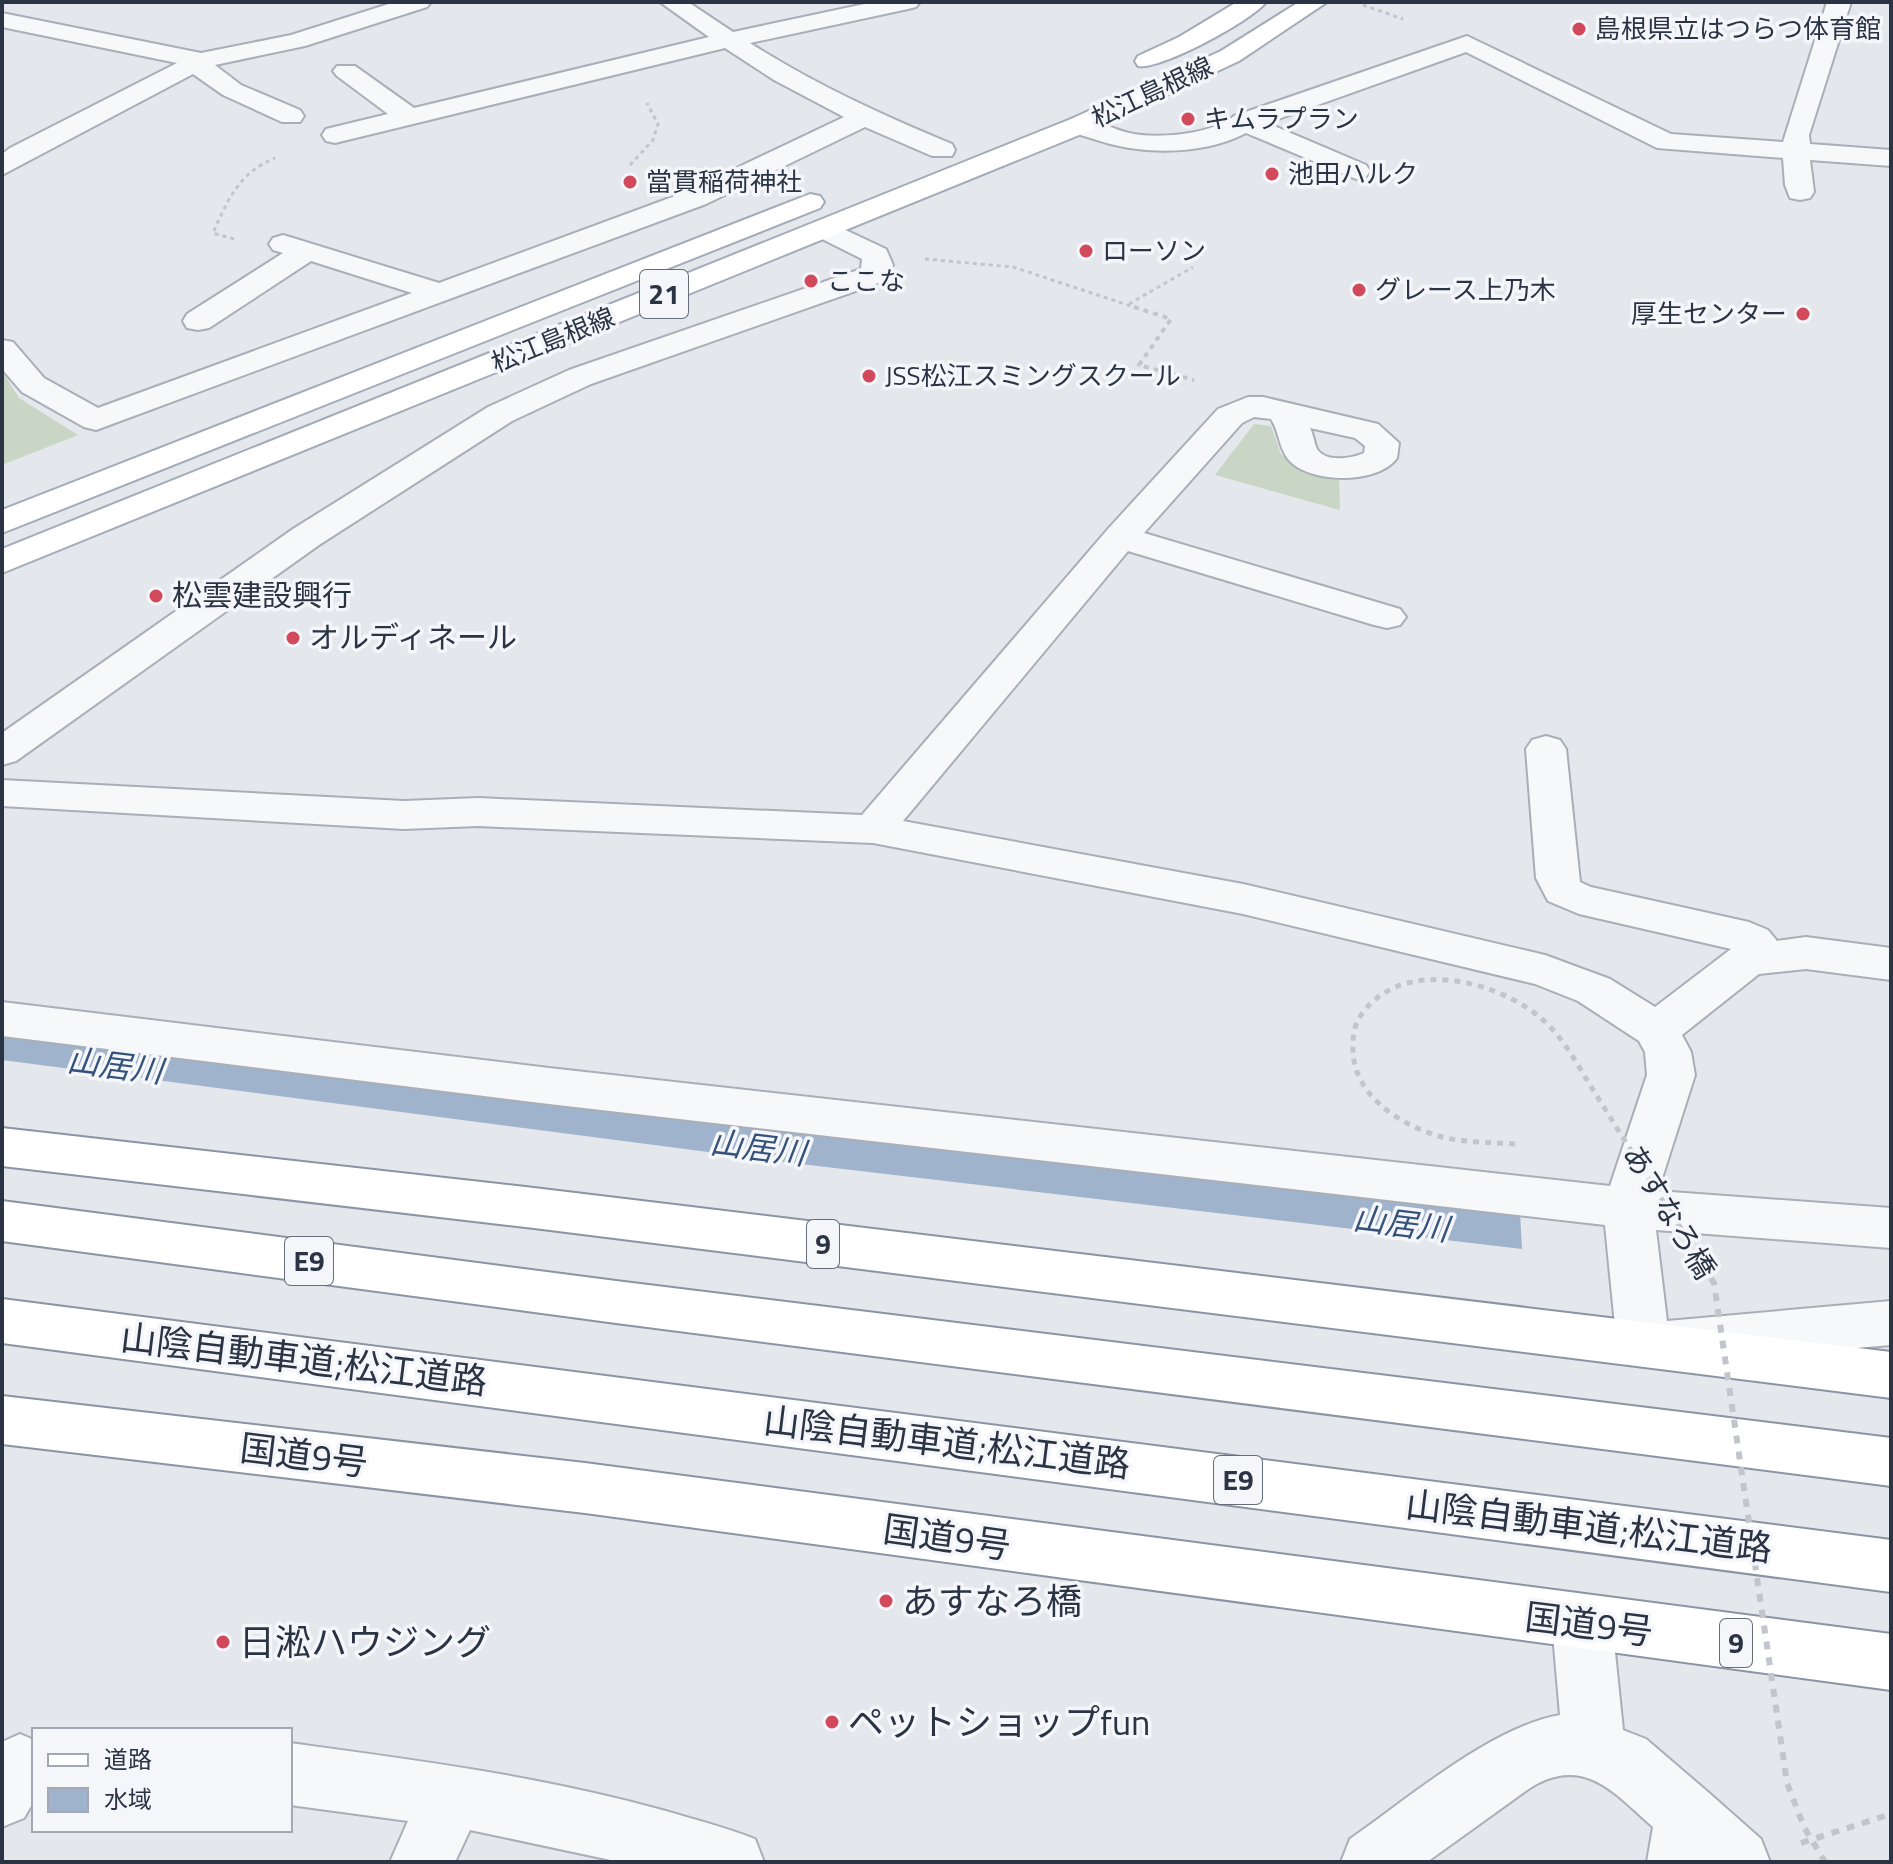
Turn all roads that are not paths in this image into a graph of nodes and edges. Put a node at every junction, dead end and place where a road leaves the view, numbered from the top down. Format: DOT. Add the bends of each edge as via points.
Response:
graph roads {
  1 [pos="34,2"];
  2 [pos="419,2"];
  3 [pos="672,2"];
  4 [pos="908,2"];
  5 [pos="1254,2"];
  6 [pos="1315,2"];
  7 [pos="1839,2"];
  8 [pos="2,12"];
  9 [pos="2,20"];
  10 [pos="728,40"];
  11 [pos="196,63"];
  12 [pos="346,71"];
  13 [pos="1120,73"];
  14 [pos="291,116"];
  15 [pos="409,117"];
  16 [pos="864,117"];
  17 [pos="1243,122"];
  18 [pos="1080,125"];
  19 [pos="335,135"];
  20 [pos="970,138"];
  21 [pos="942,150"];
  22 [pos="1797,153"];
  23 [pos="1891,158"];
  24 [pos="2,167"];
  25 [pos="898,167"];
  26 [pos="1356,171"];
  27 [pos="839,191"];
  28 [pos="1800,192"];
  29 [pos="824,229"];
  30 [pos="437,293"];
  31 [pos="198,321"];
  32 [pos="2,349"];
  33 [pos="1283,412"];
  34 [pos="2,522"];
  35 [pos="1121,537"];
  36 [pos="2,562"];
  37 [pos="1387,617"];
  38 [pos="1546,749"];
  39 [pos="2,752"];
  40 [pos="2,793"];
  41 [pos="873,829"];
  42 [pos="1765,956"];
  43 [pos="1891,964"];
  44 [pos="2,1019"];
  45 [pos="1657,1030"];
  46 [pos="2,1147"];
  47 [pos="1628,1208"];
  48 [pos="2,1221"];
  49 [pos="1891,1228"];
  50 [pos="2,1321"];
  51 [pos="1891,1323"];
  52 [pos="1644,1345"];
  53 [pos="1891,1375"];
  54 [pos="2,1420"];
  55 [pos="1891,1462"];
  56 [pos="1891,1566"];
  57 [pos="1582,1623"];
  58 [pos="1891,1662"];
  59 [pos="1594,1748"];
  60 [pos="292,1774"];
  61 [pos="454,1796"];
  62 [pos="1683,1838"];
  63 [pos="422,1862"];
  64 [pos="732,1862"];
  65 [pos="1373,1862"];
  66 [pos="1738,1862"];
  1 -- 8 [label="street"];
  2 -- 11 [label="street" via="296,41"];
  3 -- 10 [label="street"];
  4 -- 10 [label="street"];
  5 -- 13 [label="main road, 松江島根線" via="1188,42"];
  6 -- 18 [label="main road, 松江島根線 / 21" via="1230,56"];
  7 -- 22 [label="street" via="1796,135"];
  9 -- 11 [label="street"];
  10 -- 15 [label="street"];
  10 -- 16 [label="street"];
  11 -- 14 [label="street" via="232,90"];
  11 -- 24 [label="street"];
  12 -- 15 [label="street"];
  15 -- 19 [label="street"];
  16 -- 21 [label="street"];
  16 -- 30 [label="street" via="696,198"];
  17 -- 18 [label="street" via="1235,130 1154,146 1121,142"];
  17 -- 22 [label="street" via="1460,40 1666,142"];
  17 -- 26 [label="street"];
  18 -- 29 [label="main road, 松江島根線 / 21"];
  20 -- 21 [label="main road"];
  21 -- 25 [label="main road"];
  22 -- 23 [label="street"];
  22 -- 28 [label="street" via="1794,168"];
  27 -- 34 [label="main road, 松江島根線 / 21"];
  29 -- 36 [label="main road, 松江島根線 / 21"];
  29 -- 39 [label="street" via="876,255 874,275 580,377 500,414 306,537"];
  30 -- 31 [label="street" via="296,248"];
  30 -- 32 [label="street" via="96,420 33,385"];
  33 -- 35 [label="street" via="1248,407 1230,416"];
  35 -- 37 [label="street"];
  35 -- 41 [label="street"];
  38 -- 42 [label="street" via="1557,878 1563,891 1733,933 1752,941"];
  40 -- 41 [label="street" via="404,815 478,812"];
  41 -- 45 [label="street" via="1243,899 1545,971 1594,990"];
  42 -- 43 [label="street" via="1806,953"];
  42 -- 45 [label="street" via="1736,966"];
  44 -- 47 [label="street"];
  45 -- 47 [label="street" via="1671,1075"];
  46 -- 52 [label="main road, 9"];
  47 -- 49 [label="street"];
  47 -- 52 [label="street"];
  48 -- 55 [label="main road, E9"];
  50 -- 56 [label="main road, 山陰自動車道;松江道路 / E9"];
  51 -- 52 [label="street"];
  52 -- 53 [label="main road"];
  54 -- 57 [label="main road, 国道9号 / 9" via="601,1490"];
  57 -- 58 [label="main road, 国道9号 / 9"];
  57 -- 59 [label="street"];
  59 -- 62 [label="street" via="1624,1761"];
  59 -- 65 [label="street" via="1564,1744 1536,1749"];
  60 -- 61 [label="street"];
  61 -- 63 [label="street"];
  61 -- 64 [label="street" via="595,1823"];
  62 -- 66 [label="street"];
}
